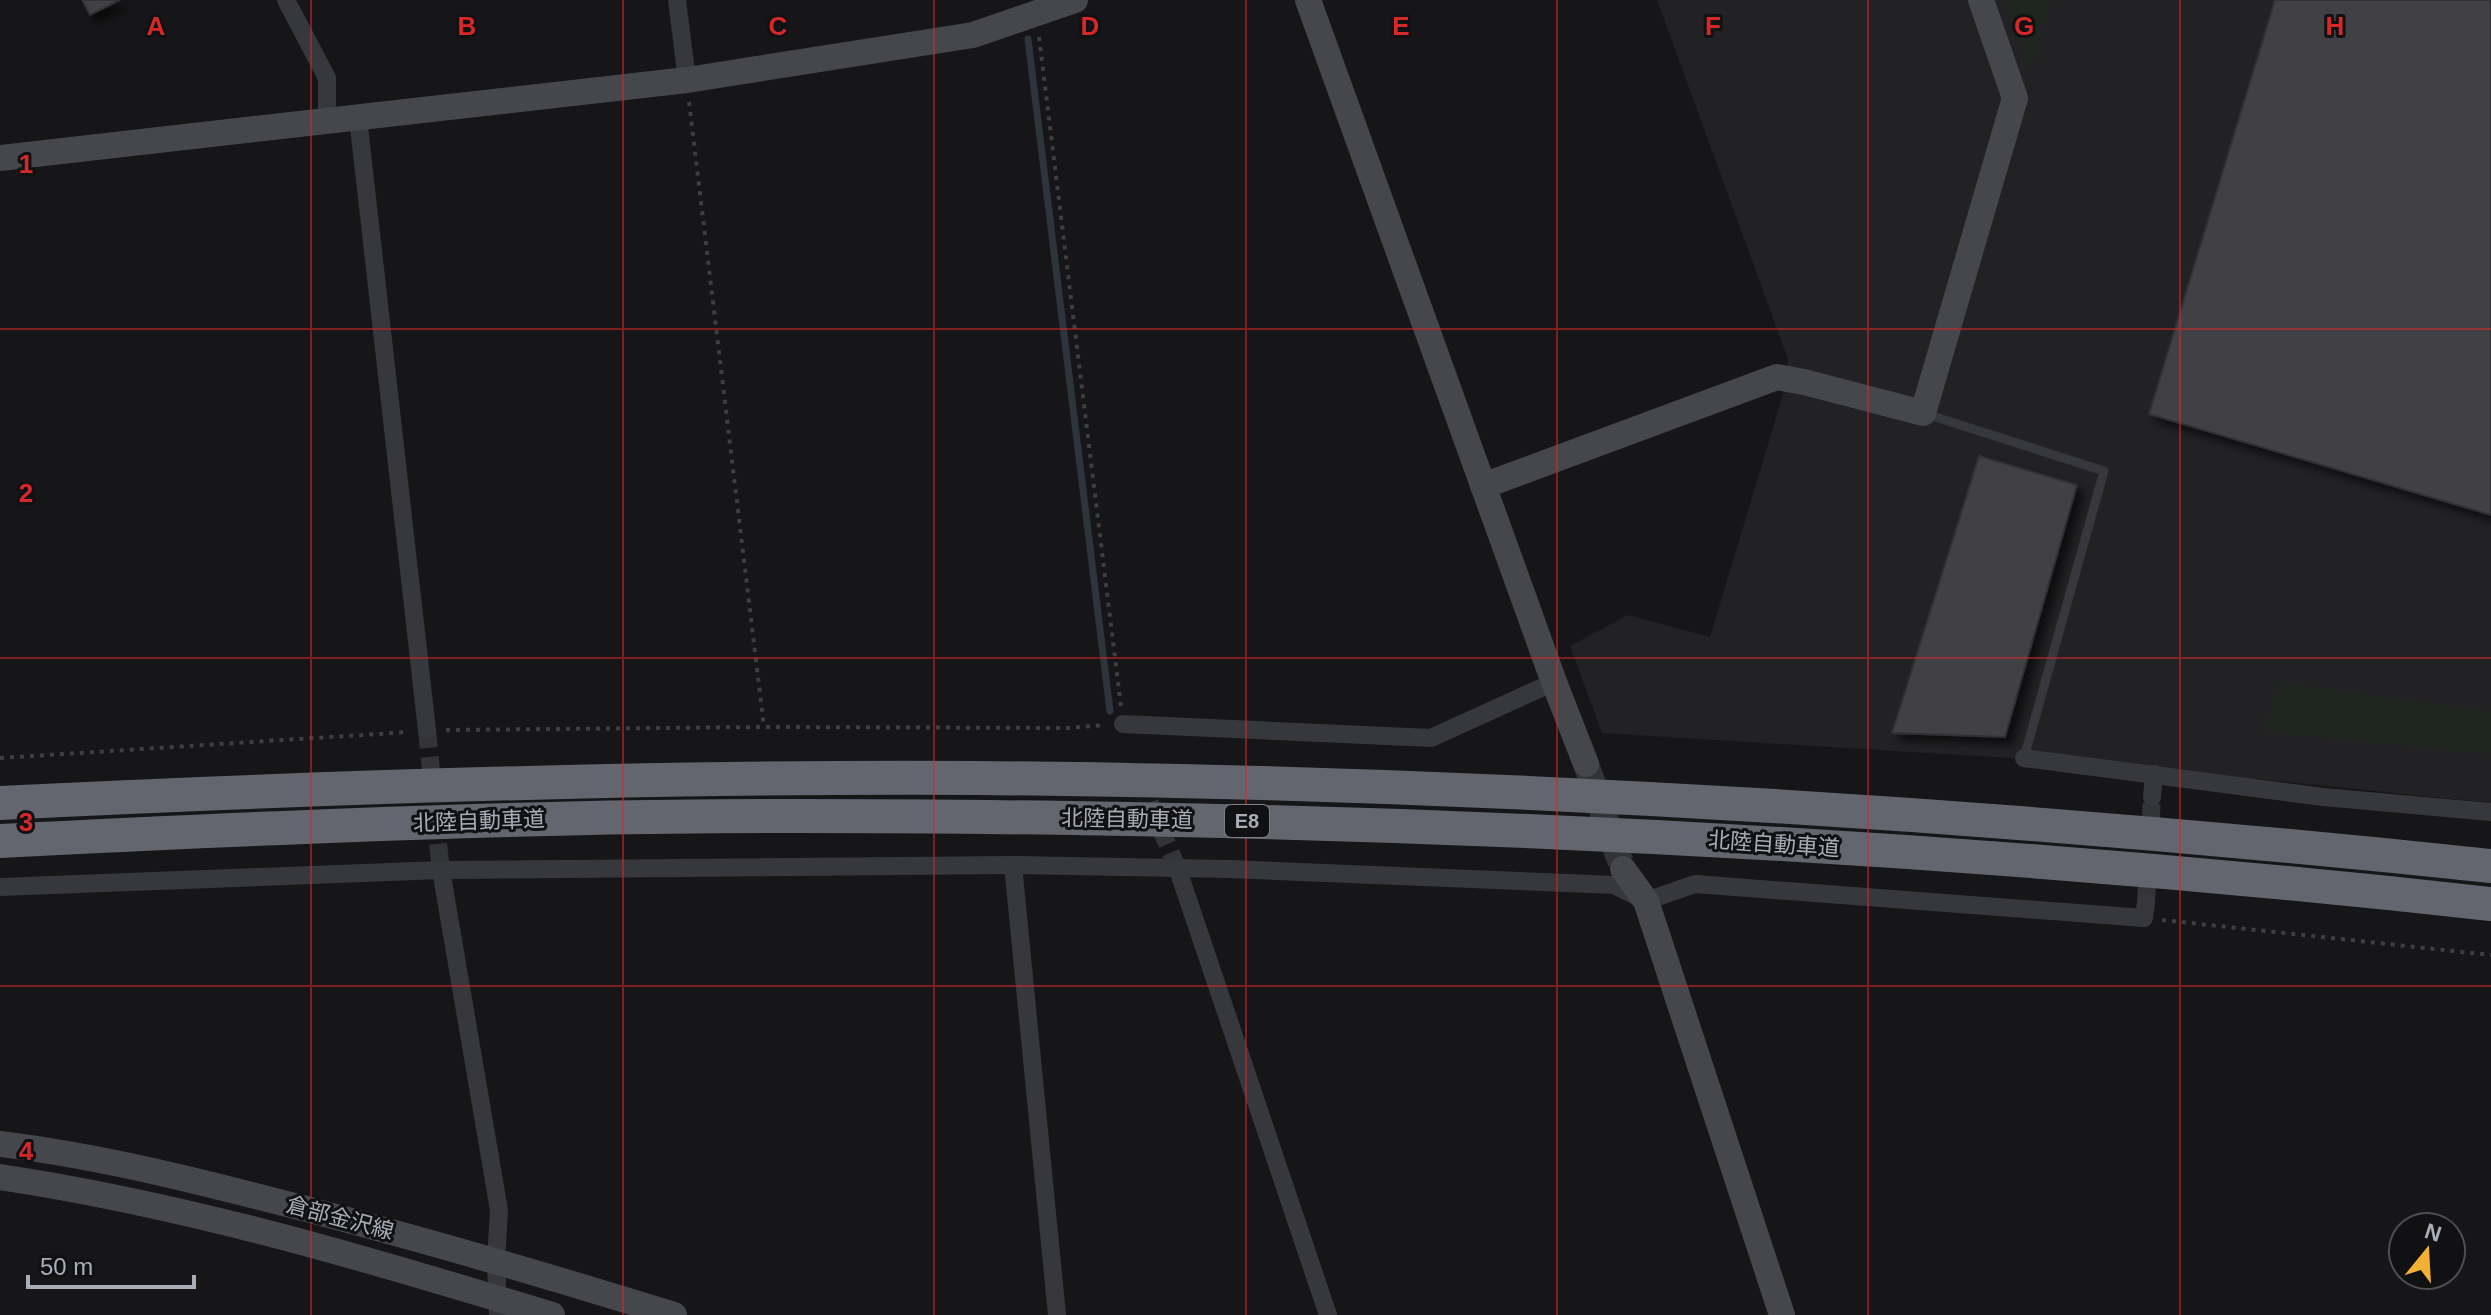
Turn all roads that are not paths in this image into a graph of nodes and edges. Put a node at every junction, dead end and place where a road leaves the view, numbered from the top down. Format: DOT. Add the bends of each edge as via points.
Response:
graph roads {
  1 [pos="286,0"];
  2 [pos="677,0"];
  3 [pos="1075,0"];
  4 [pos="1308,0"];
  5 [pos="1981,0"];
  6 [pos="687,80"];
  7 [pos="358,118"];
  8 [pos="327,122"];
  9 [pos="0,158"];
  10 [pos="1923,413"];
  11 [pos="1483,486"];
  12 [pos="1554,682"];
  13 [pos="1123,724"];
  14 [pos="427,730"];
  15 [pos="2024,758"];
  16 [pos="1586,764"];
  17 [pos="2154,774"];
  18 [pos="2152,797"];
  19 [pos="0,803"];
  20 [pos="2491,812"];
  21 [pos="0,841"];
  22 [pos="1013,865"];
  23 [pos="2491,866"];
  24 [pos="1177,867"];
  25 [pos="1623,869"];
  26 [pos="441,870"];
  27 [pos="0,887"];
  28 [pos="1646,901"];
  29 [pos="2491,904"];
  30 [pos="2145,910"];
  31 [pos="0,1144"];
  32 [pos="0,1177"];
  33 [pos="496,1260"];
  34 [pos="497,1306"];
  35 [pos="552,1315"];
  36 [pos="674,1315"];
  37 [pos="1057,1315"];
  38 [pos="1328,1315"];
  39 [pos="1782,1315"];
  1 -- 8 [label="street" via="327,78"];
  2 -- 6 [label="street"];
  3 -- 6 [label="street" via="973,35"];
  4 -- 11 [label="street"];
  5 -- 10 [label="street" via="2015,98"];
  6 -- 7 [label="street"];
  7 -- 8 [label="street"];
  7 -- 14 [label="street"];
  8 -- 9 [label="street"];
  10 -- 11 [label="street" via="1777,377"];
  10 -- 15 [label="lane" via="2104,471"];
  11 -- 12 [label="street"];
  12 -- 13 [label="street" via="1431,738"];
  12 -- 16 [label="street"];
  15 -- 17 [label="street"];
  17 -- 18 [label="street"];
  17 -- 20 [label="street"];
  19 -- 23 [label="highway, 北陸自動車道 / E8" via="584,781 977,778 1332,785 1665,798 1987,820"];
  21 -- 29 [label="highway, 北陸自動車道 / E8" via="594,818 955,816 1329,823 1981,857"];
  22 -- 24 [label="street"];
  22 -- 26 [label="street"];
  22 -- 37 [label="street"];
  24 -- 28 [label="street" via="1614,885"];
  24 -- 38 [label="street"];
  25 -- 28 [label="street"];
  26 -- 27 [label="street"];
  26 -- 33 [label="street" via="499,1210"];
  28 -- 30 [label="street" via="1695,884"];
  28 -- 39 [label="street"];
  31 -- 33 [label="street, 倉部金沢線" via="68,1152 223,1188"];
  32 -- 34 [label="street, 倉部金沢線" via="245,1225"];
  33 -- 34 [label="street"];
  33 -- 36 [label="street, 倉部金沢線"];
  34 -- 35 [label="street, 倉部金沢線"];
}
